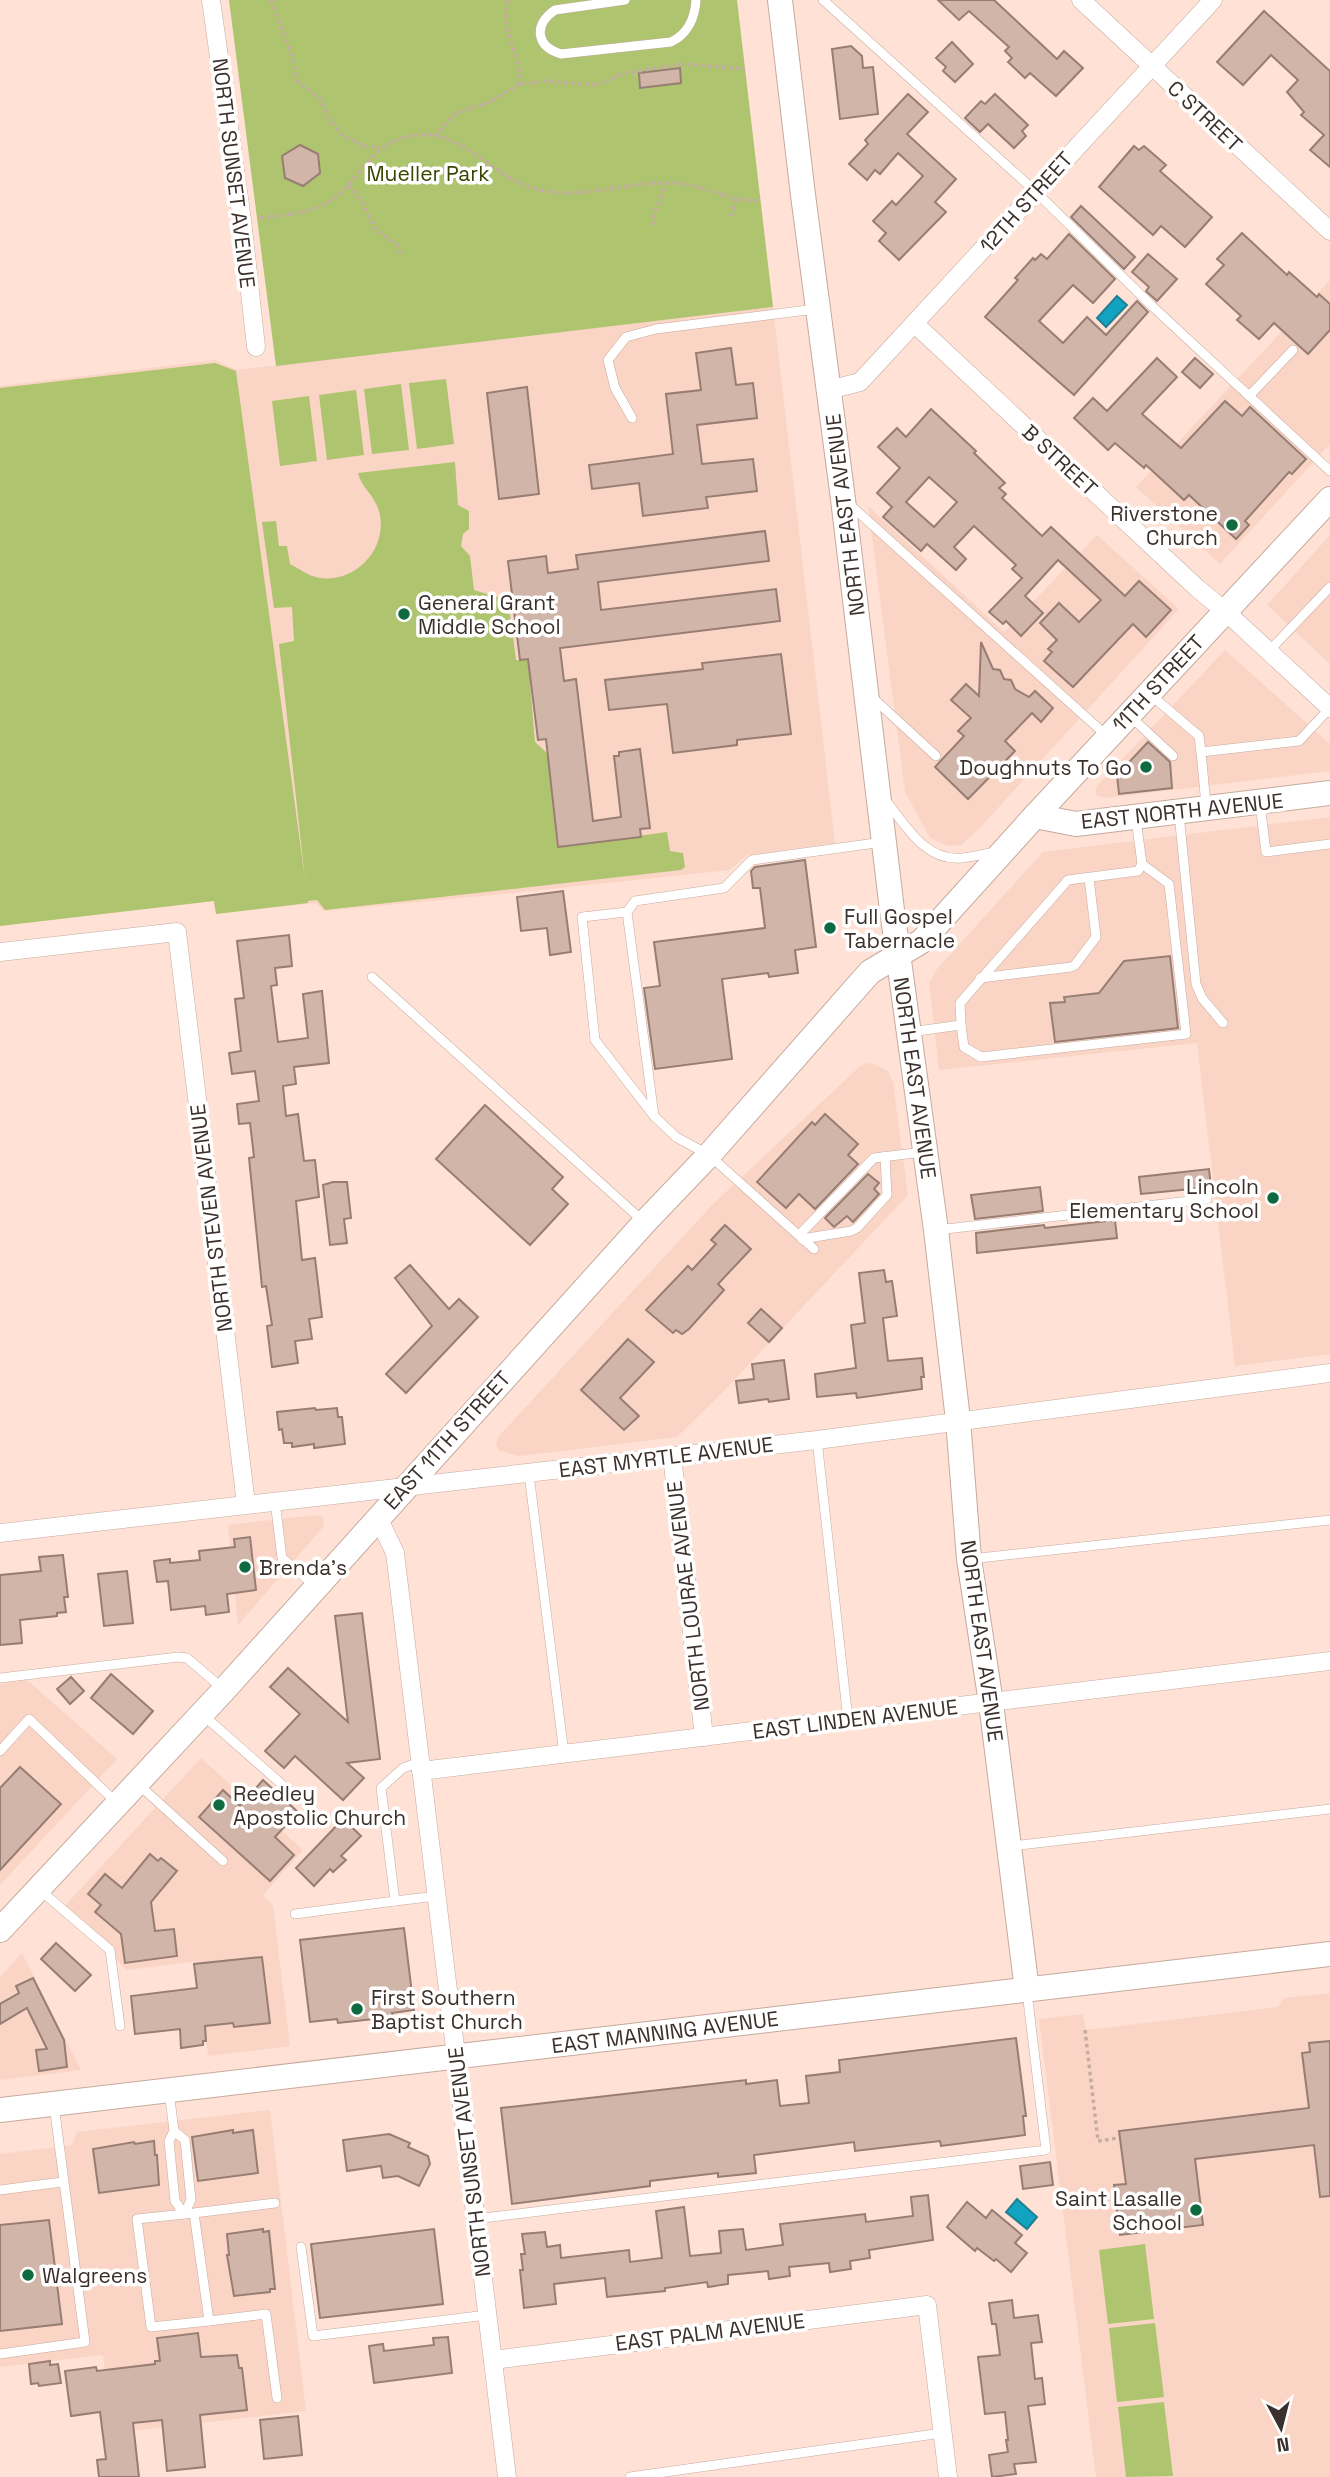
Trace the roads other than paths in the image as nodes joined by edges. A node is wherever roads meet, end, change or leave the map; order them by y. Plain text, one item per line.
1 (211, 0) edge
2 (625, 0) edge
3 (696, 0) edge
4 (779, 0) edge
5 (823, 0) edge
6 (1081, 0) edge
7 (1213, 0) edge
8 (1151, 65) junction
9 (1035, 191) junction
10 (1330, 231) edge
11 (818, 309) junction
12 (915, 324) junction
13 (256, 347) dead end
14 (1293, 350) dead end
15 (830, 390) junction
16 (1250, 395) junction
17 (632, 418) dead end
18 (1330, 471) edge
19 (844, 499) junction
20 (1330, 499) edge
21 (1330, 587) edge
22 (1225, 611) junction
23 (1269, 651) junction
24 (866, 692) junction
25 (1149, 693) junction
26 (1330, 708) edge
27 (1129, 715) junction
28 (1108, 737) junction
29 (1201, 752) junction
30 (936, 756) dead end
31 (1173, 756) dead end
32 (878, 790) junction
33 (1330, 793) edge
34 (1260, 803) junction
35 (1207, 809) junction
36 (1179, 813) junction
37 (1035, 816) junction
38 (1136, 818) junction
39 (884, 842) junction
40 (1330, 844) edge
41 (1004, 850) junction
42 (1142, 864) junction
43 (1089, 878) junction
44 (627, 912) junction
45 (0, 952) edge
46 (898, 956) junction
47 (372, 977) dead end
48 (980, 978) junction
49 (1223, 1023) dead end
50 (961, 1025) junction
51 (908, 1032) junction
52 (654, 1116) junction
53 (925, 1152) junction
54 (709, 1155) junction
55 (885, 1156) junction
56 (1207, 1199) dead end
57 (645, 1222) junction
58 (936, 1230) junction
59 (800, 1237) junction
60 (814, 1249) dead end
61 (1330, 1373) edge
62 (958, 1420) junction
63 (817, 1440) junction
64 (671, 1456) junction
65 (529, 1474) junction
66 (406, 1485) junction
67 (275, 1501) junction
68 (246, 1504) junction
69 (379, 1517) junction
70 (1330, 1520) edge
71 (0, 1533) edge
72 (969, 1559) junction
73 (316, 1587) junction
74 (1330, 1661) edge
75 (0, 1678) edge
76 (224, 1689) junction
77 (991, 1703) junction
78 (201, 1714) junction
79 (848, 1720) junction
80 (705, 1737) junction
81 (0, 1751) edge
82 (564, 1754) junction
83 (420, 1767) junction
84 (137, 1783) junction
85 (294, 1795) dead end
86 (119, 1804) junction
87 (1330, 1809) edge
88 (1008, 1847) junction
89 (223, 1861) dead end
90 (38, 1889) junction
91 (437, 1896) junction
92 (395, 1901) junction
93 (295, 1914) dead end
94 (0, 1930) edge
95 (1330, 1954) edge
96 (1027, 1990) junction
97 (120, 2025) dead end
98 (456, 2057) junction
99 (169, 2090) junction
100 (53, 2104) junction
101 (0, 2110) edge
102 (174, 2132) junction
103 (62, 2182) junction
104 (0, 2190) edge
105 (275, 2203) dead end
106 (189, 2214) junction
107 (475, 2219) junction
108 (301, 2247) dead end
109 (487, 2315) junction
110 (209, 2321) junction
111 (0, 2354) edge
112 (493, 2360) junction
113 (277, 2398) dead end
114 (943, 2433) junction
115 (507, 2477) edge
116 (630, 2477) edge
117 (948, 2477) edge

1 - 13 street, NORTH SUNSET AVENUE
2 - 3 lane
4 - 11 main road, NORTH EAST AVENUE
5 - 9 lane
6 - 8 street, C STREET
7 - 8 street, 12TH STREET
8 - 9 street, 12TH STREET
8 - 10 street, C STREET
9 - 12 street, 12TH STREET
9 - 16 lane
11 - 15 main road, NORTH EAST AVENUE
11 - 17 lane
12 - 15 street, 12TH STREET
12 - 22 street, B STREET
14 - 16 lane
15 - 19 main road, NORTH EAST AVENUE
16 - 18 lane
19 - 24 main road, NORTH EAST AVENUE
19 - 28 lane
20 - 22 main road, 11TH STREET
21 - 23 lane
22 - 23 street, B STREET
22 - 25 main road, 11TH STREET
23 - 26 street, B STREET
24 - 30 lane
24 - 32 main road, NORTH EAST AVENUE
25 - 27 main road, 11TH STREET
25 - 29 lane
26 - 29 lane
27 - 28 main road, 11TH STREET
27 - 31 lane
28 - 37 main road, 11TH STREET
29 - 35 lane
32 - 39 main road, NORTH EAST AVENUE
32 - 41 lane
33 - 34 main road, EAST NORTH AVENUE
34 - 35 main road, EAST NORTH AVENUE
34 - 40 lane
35 - 36 main road, EAST NORTH AVENUE
36 - 38 main road, EAST NORTH AVENUE
36 - 49 lane
37 - 38 main road, EAST NORTH AVENUE
37 - 41 main road, 11TH STREET
38 - 42 lane
39 - 44 lane
39 - 46 main road, NORTH EAST AVENUE
41 - 46 main road, 11TH STREET
42 - 43 lane
42 - 50 lane
43 - 48 lane
43 - 48 lane
44 - 52 lane
44 - 52 lane
45 - 68 street, NORTH STEVEN AVENUE
46 - 51 main road, NORTH EAST AVENUE
46 - 54 main road, EAST 11TH STREET
47 - 57 lane
48 - 50 lane
50 - 51 lane
51 - 53 main road, NORTH EAST AVENUE
52 - 54 lane
53 - 55 lane
53 - 58 main road, NORTH EAST AVENUE
54 - 57 main road, EAST 11TH STREET
54 - 59 lane
55 - 59 lane
55 - 59 lane
56 - 58 lane
57 - 66 main road, EAST 11TH STREET
58 - 62 main road, NORTH EAST AVENUE
59 - 60 lane
61 - 62 street, EAST MYRTLE AVENUE
62 - 63 street, EAST MYRTLE AVENUE
62 - 72 main road, NORTH EAST AVENUE
63 - 64 street, EAST MYRTLE AVENUE
63 - 79 lane
64 - 65 street, EAST MYRTLE AVENUE
64 - 80 street, NORTH LOURAE AVENUE
65 - 66 street, EAST MYRTLE AVENUE
65 - 82 lane
66 - 67 street, EAST MYRTLE AVENUE
66 - 69 main road, EAST 11TH STREET
67 - 68 street, EAST MYRTLE AVENUE
67 - 73 lane
68 - 71 street, EAST MYRTLE AVENUE
69 - 73 main road, EAST 11TH STREET
69 - 83 street, NORTH SUNSET AVENUE
70 - 72 lane
72 - 77 main road, NORTH EAST AVENUE
73 - 76 main road, EAST 11TH STREET
74 - 77 street, EAST LINDEN AVENUE
75 - 76 lane
76 - 78 main road, EAST 11TH STREET
77 - 79 street, EAST LINDEN AVENUE
77 - 88 main road, NORTH EAST AVENUE
78 - 84 main road, EAST 11TH STREET
78 - 85 lane
79 - 80 street, EAST LINDEN AVENUE
80 - 82 street, EAST LINDEN AVENUE
81 - 86 lane
82 - 83 street, EAST LINDEN AVENUE
83 - 91 street, NORTH SUNSET AVENUE
83 - 92 lane
84 - 86 main road, EAST 11TH STREET
84 - 89 lane
86 - 90 main road, EAST 11TH STREET
87 - 88 lane
88 - 96 main road, NORTH EAST AVENUE
90 - 94 main road, EAST 11TH STREET
90 - 97 lane
91 - 92 lane
91 - 98 street, NORTH SUNSET AVENUE
92 - 93 lane
95 - 96 main road, EAST MANNING AVENUE
96 - 98 main road, EAST MANNING AVENUE
96 - 107 lane
98 - 99 main road, EAST MANNING AVENUE
98 - 107 street, NORTH SUNSET AVENUE
99 - 100 main road, EAST MANNING AVENUE
99 - 102 lane
100 - 101 main road, EAST MANNING AVENUE
100 - 103 lane
102 - 106 lane
102 - 106 lane
103 - 104 lane
103 - 111 lane
105 - 106 lane
106 - 110 lane
106 - 110 lane
107 - 109 street, NORTH SUNSET AVENUE
108 - 109 lane
109 - 112 street, NORTH SUNSET AVENUE
110 - 113 lane
112 - 114 street, EAST PALM AVENUE
112 - 115 street, NORTH SUNSET AVENUE
114 - 116 lane
114 - 117 street

